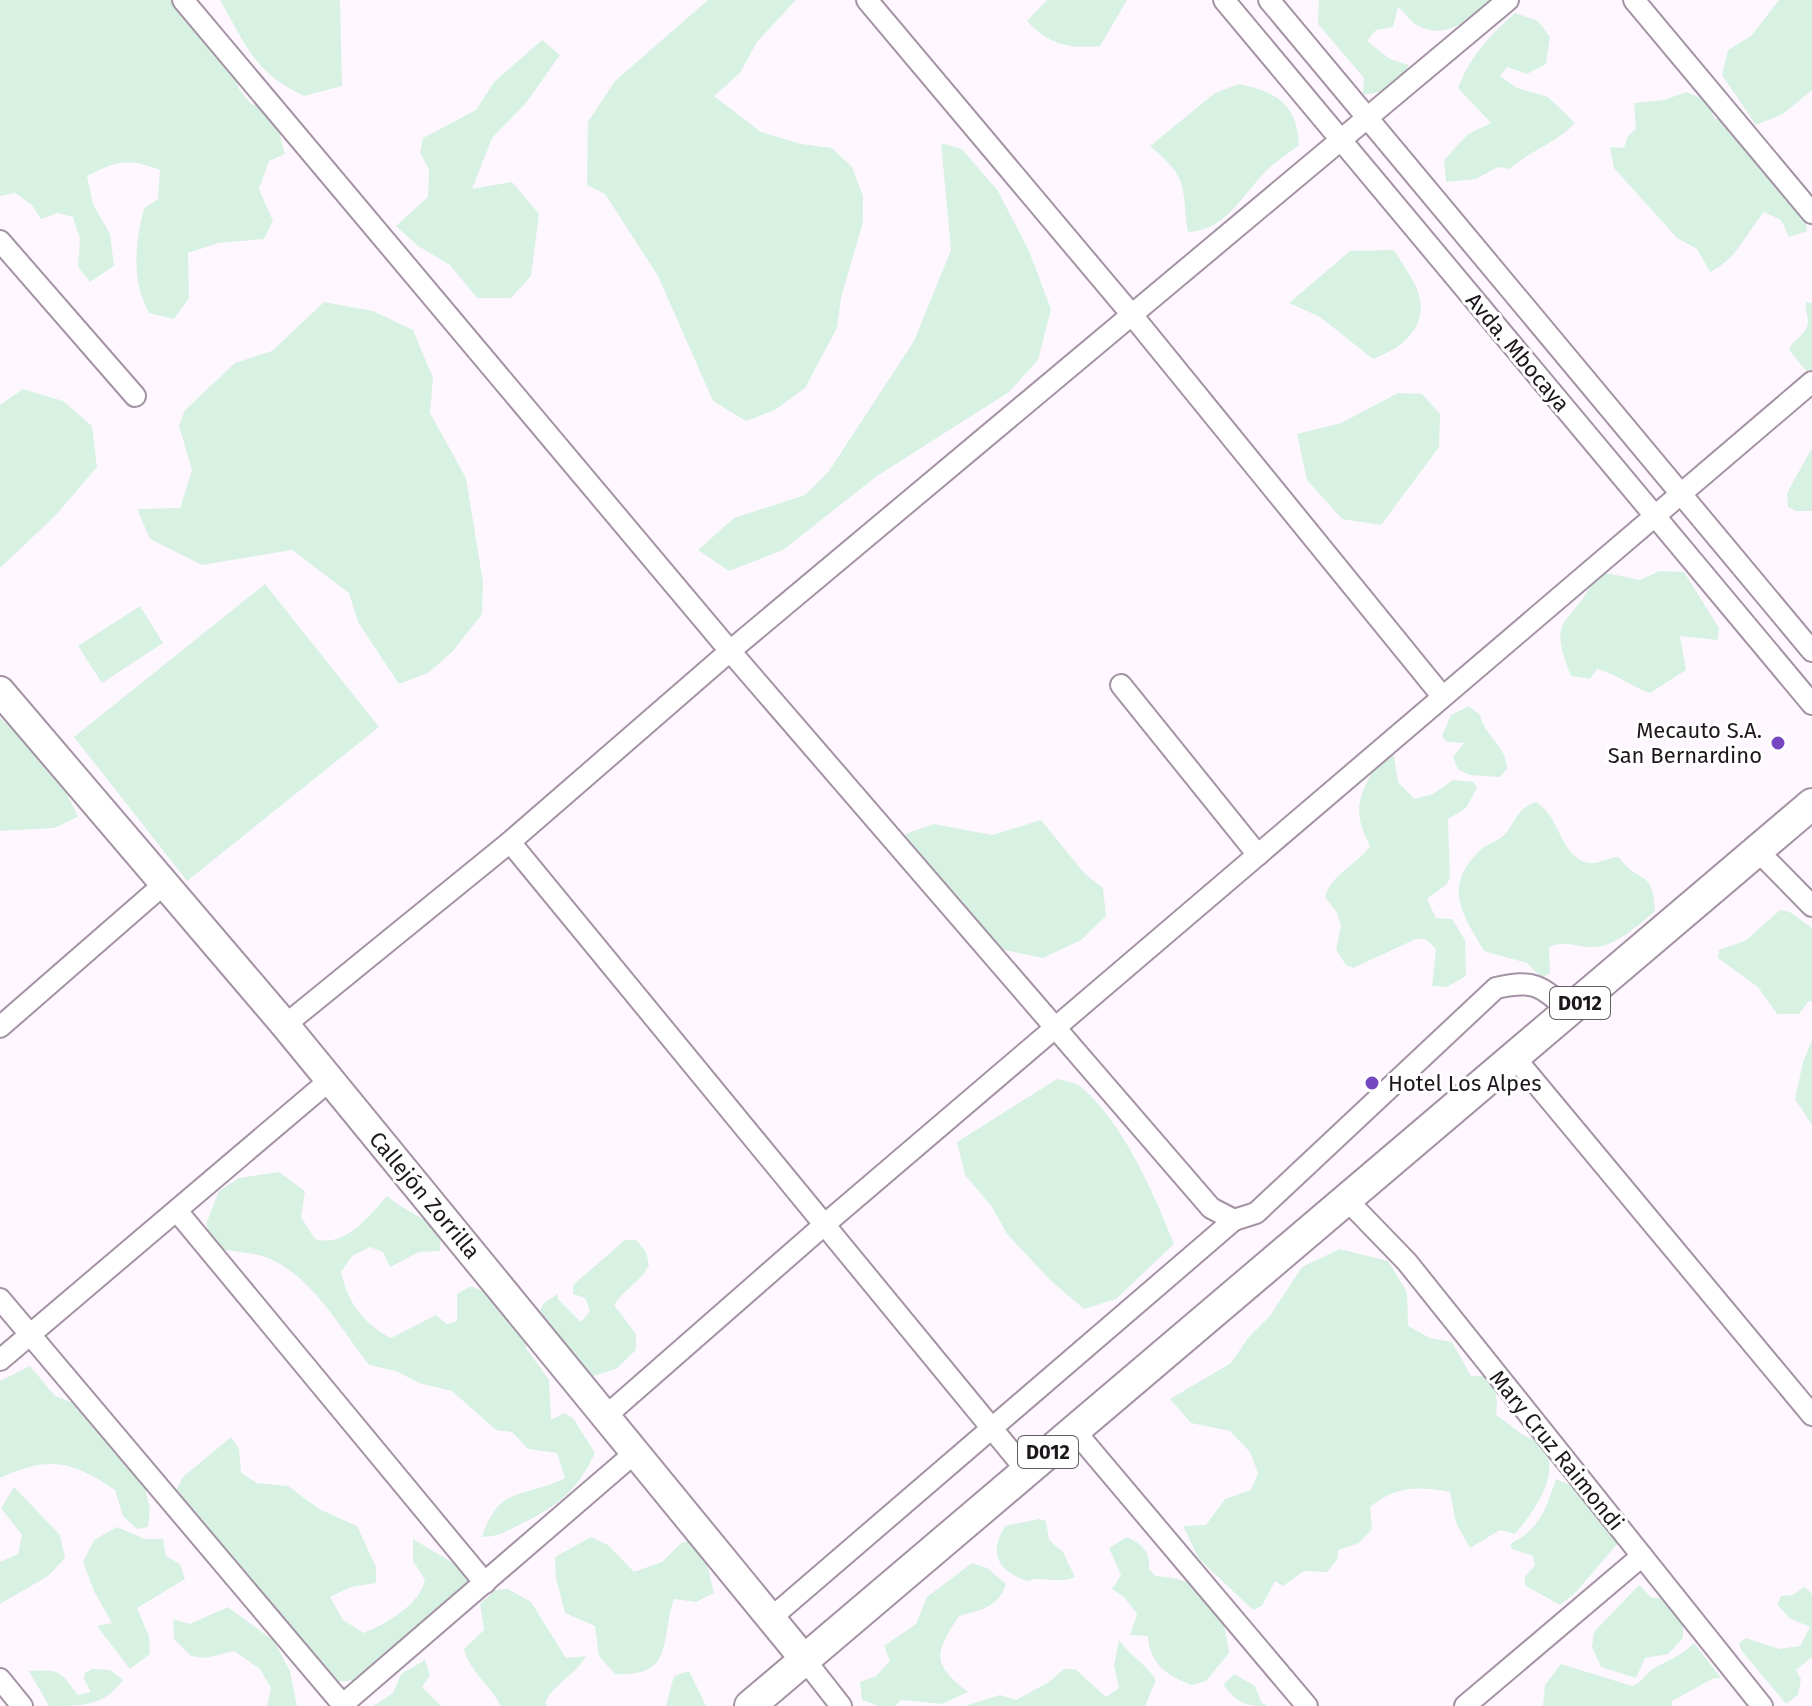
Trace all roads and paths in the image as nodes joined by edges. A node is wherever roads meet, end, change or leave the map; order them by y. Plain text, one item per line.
1 (183, 0) edge
2 (867, 0) edge
3 (1224, 0) edge
4 (1269, 0) edge
5 (1508, 0) edge
6 (1634, 0) edge
7 (1369, 118) junction
8 (1342, 140) junction
9 (1812, 213) edge
10 (0, 241) edge
11 (1132, 315) junction
12 (1812, 382) edge
13 (135, 396) dead end
14 (1680, 494) junction
15 (1654, 516) junction
16 (730, 651) junction
17 (1812, 651) edge
18 (1121, 685) dead end
19 (0, 691) edge
20 (1442, 696) junction
21 (1812, 704) edge
22 (1812, 804) edge
23 (510, 842) junction
24 (1757, 850) junction
25 (1258, 855) junction
26 (163, 885) junction
27 (1812, 906) edge
28 (1569, 1011) junction
29 (285, 1025) junction
30 (0, 1027) edge
31 (1058, 1029) junction
32 (1515, 1058) junction
33 (330, 1080) junction
34 (1346, 1199) junction
35 (177, 1211) junction
36 (1234, 1220) junction
37 (824, 1225) junction
38 (0, 1299) edge
39 (30, 1335) junction
40 (0, 1360) edge
41 (607, 1415) junction
42 (1812, 1415) edge
43 (1074, 1430) junction
44 (990, 1431) junction
45 (637, 1451) junction
46 (1026, 1470) junction
47 (1642, 1556) junction
48 (485, 1583) junction
49 (771, 1618) junction
50 (805, 1660) junction
51 (0, 1679) edge
52 (342, 1705) edge
53 (22, 1706) edge
54 (750, 1706) edge
55 (841, 1706) edge
56 (1307, 1706) edge
57 (1465, 1706) edge
58 (1762, 1706) edge

1 - 16 street
2 - 11 street
3 - 8 street, Avda. Mbocaya
4 - 7 street
5 - 7 street
6 - 9 street
7 - 8 street
7 - 14 street
8 - 11 street
8 - 15 street, Avda. Mbocaya
10 - 13 street
11 - 16 street
11 - 20 street
12 - 14 street
14 - 15 street
14 - 17 street
15 - 20 street
15 - 21 street, Avda. Mbocaya
16 - 23 street
16 - 31 street
18 - 25 street
19 - 26 street, Callejón Zorrilla
20 - 25 street
22 - 24 main road, D012
23 - 29 street
23 - 37 street
24 - 27 street
24 - 28 main road, D012
25 - 31 street
26 - 29 street, Callejón Zorrilla
26 - 30 street
28 - 32 main road, D012
28 - 36 street
29 - 33 street, Callejón Zorrilla
31 - 36 street
31 - 37 street
32 - 34 main road, D012
32 - 42 street
33 - 35 street
33 - 41 street, Callejón Zorrilla
34 - 43 main road, D012
34 - 47 street, Mary Cruz Raimondi
35 - 39 street
35 - 48 street
36 - 44 street
37 - 41 street
37 - 44 street
38 - 39 street
39 - 40 street
39 - 52 street
41 - 45 street, Callejón Zorrilla
43 - 46 main road, D012
43 - 56 street
44 - 46 street
44 - 49 street
45 - 48 street
45 - 49 street, Callejón Zorrilla
46 - 50 main road, D012
47 - 57 street
47 - 58 street, Mary Cruz Raimondi
48 - 52 street
49 - 50 street, Callejón Zorrilla
50 - 54 main road, D012
50 - 55 street, Callejón Zorrilla
51 - 53 street

